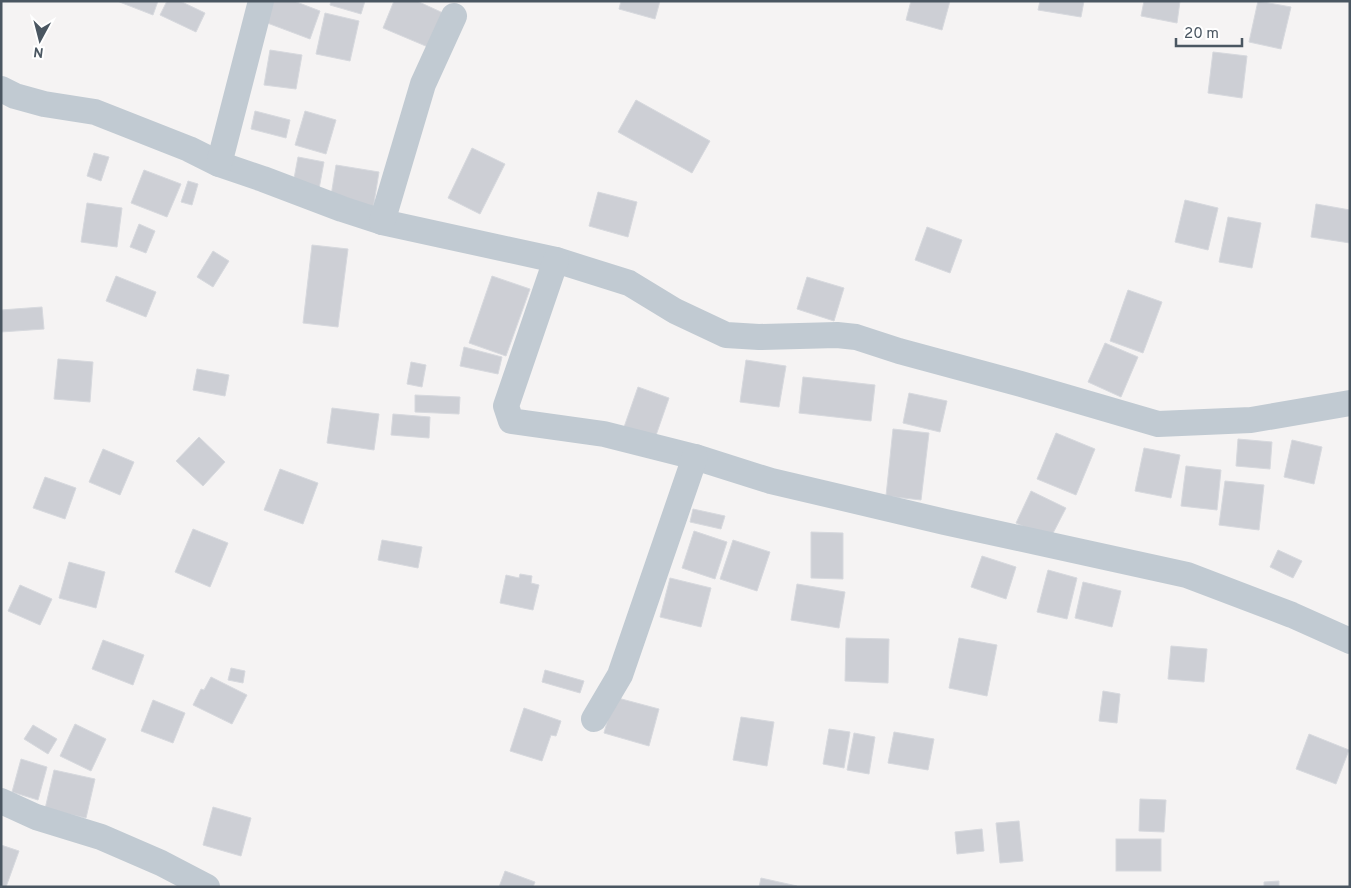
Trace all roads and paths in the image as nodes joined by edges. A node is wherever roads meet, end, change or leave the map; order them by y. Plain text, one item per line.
1 (261, 1) edge
2 (454, 16) dead end
3 (1, 89) edge
4 (219, 164) junction
5 (382, 222) junction
6 (556, 260) junction
7 (1350, 403) edge
8 (695, 458) junction
9 (1350, 641) edge
10 (594, 719) dead end
11 (1, 802) edge
12 (206, 887) edge

1 - 4 street
2 - 5 street
3 - 4 street
4 - 5 street
5 - 6 street
6 - 7 street
6 - 8 street
8 - 9 street
8 - 10 street
11 - 12 street

